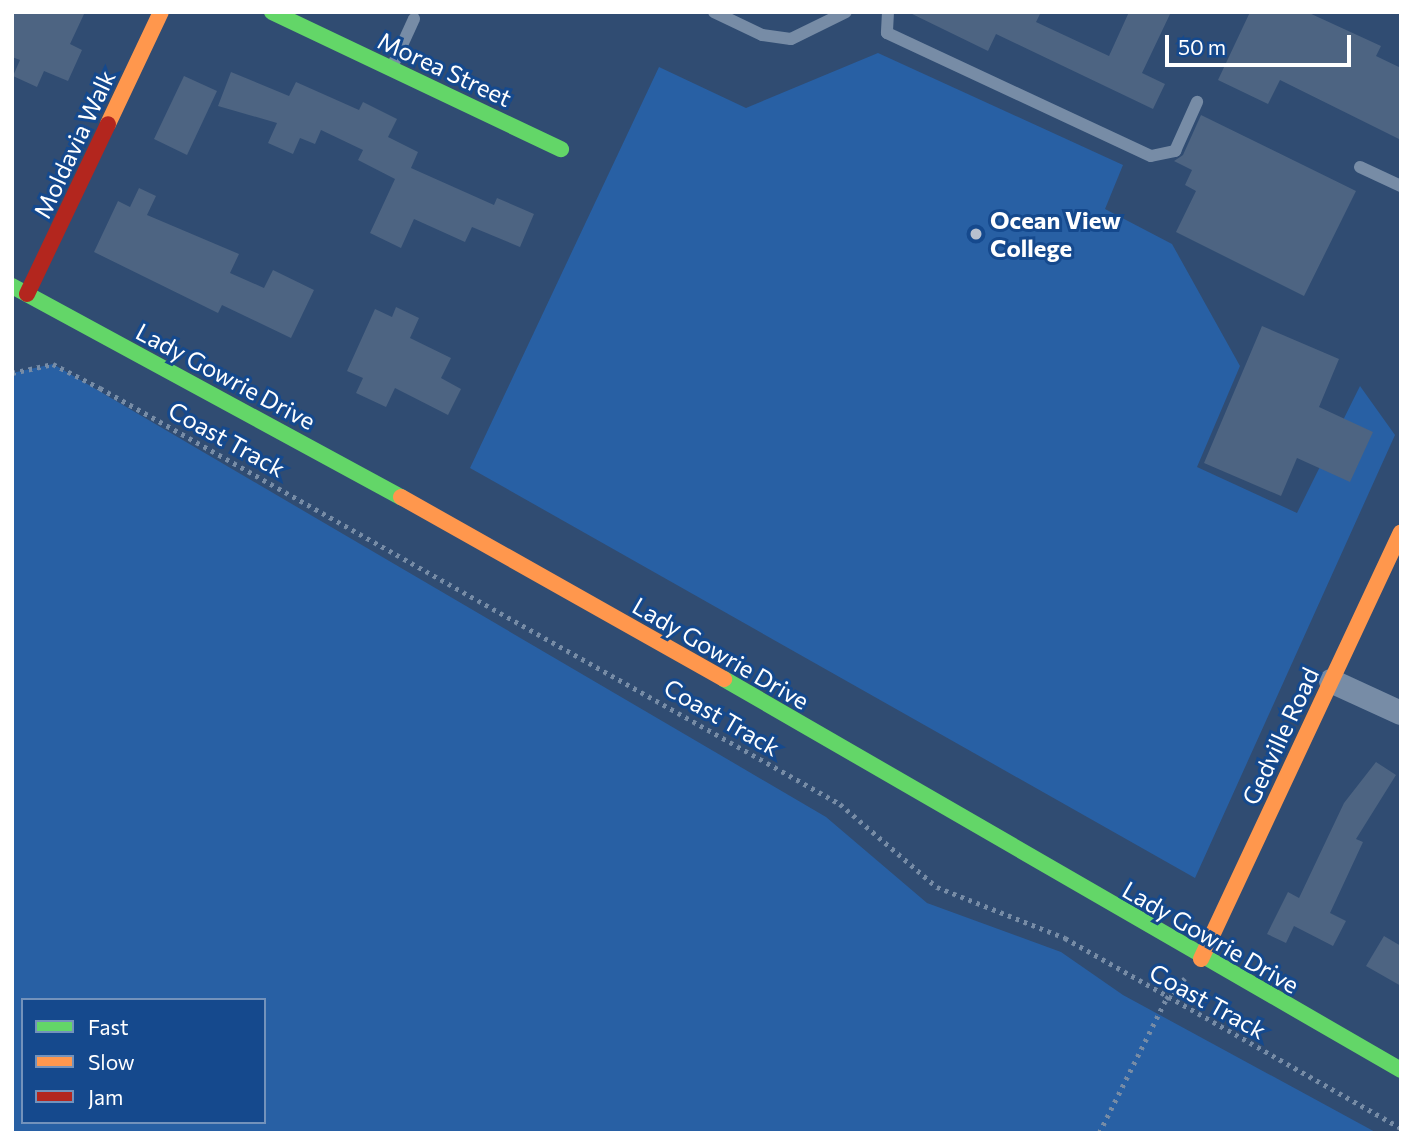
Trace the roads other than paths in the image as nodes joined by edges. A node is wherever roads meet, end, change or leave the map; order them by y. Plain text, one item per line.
1 (161, 12) edge
2 (272, 12) edge
3 (714, 12) edge
4 (846, 12) edge
5 (888, 12) edge
6 (414, 19) dead end
7 (391, 69) junction
8 (1198, 103) dead end
9 (561, 149) dead end
10 (1360, 167) dead end
11 (1401, 186) edge
12 (12, 286) edge
13 (27, 294) junction
14 (1401, 533) edge
15 (1331, 681) junction
16 (1401, 713) edge
17 (1201, 959) junction
18 (1401, 1070) edge

1 - 13 main road, Moldavia Walk
2 - 7 main road, Morea Street
3 - 4 lane
5 - 8 lane
6 - 7 lane
7 - 9 main road, Morea Street
10 - 11 lane
12 - 13 main road, Lady Gowrie Drive
13 - 17 main road, Lady Gowrie Drive
14 - 15 main road, Gedville Road
15 - 16 street
15 - 17 main road, Gedville Road
17 - 18 main road, Lady Gowrie Drive

